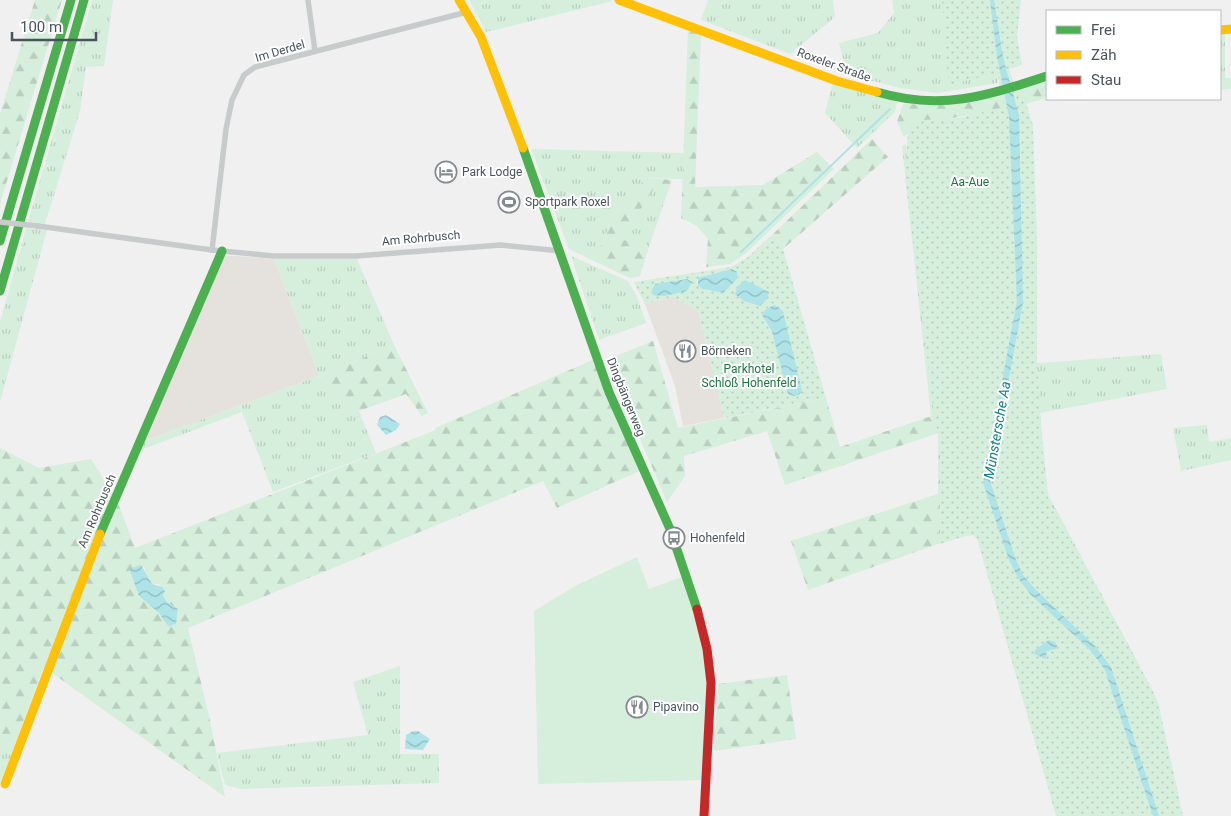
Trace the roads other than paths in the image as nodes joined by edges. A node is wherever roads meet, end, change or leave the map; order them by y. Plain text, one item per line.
1 (71, 0) edge
2 (84, 0) edge
3 (308, 0) edge
4 (459, 0) edge
5 (618, 0) edge
6 (467, 12) junction
7 (315, 51) junction
8 (1046, 76) edge
9 (18, 177) junction
10 (0, 217) edge
11 (0, 222) edge
12 (0, 241) edge
13 (212, 250) junction
14 (222, 251) junction
15 (562, 251) junction
16 (0, 291) edge
17 (5, 784) dead end
18 (704, 816) edge

1 - 9 main road
2 - 16 main road
3 - 7 street
4 - 6 main road, Dingbängerweg
5 - 8 main road, Roxeler Straße
6 - 7 street, Im Derdel
6 - 15 main road, Dingbängerweg
7 - 13 street, Im Derdel
9 - 10 main road
9 - 12 main road
11 - 13 street, Am Rohrbusch, bridge
13 - 14 street, Am Rohrbusch
14 - 15 street, Am Rohrbusch
14 - 17 main road, Am Rohrbusch
15 - 18 main road, Dingbängerweg

